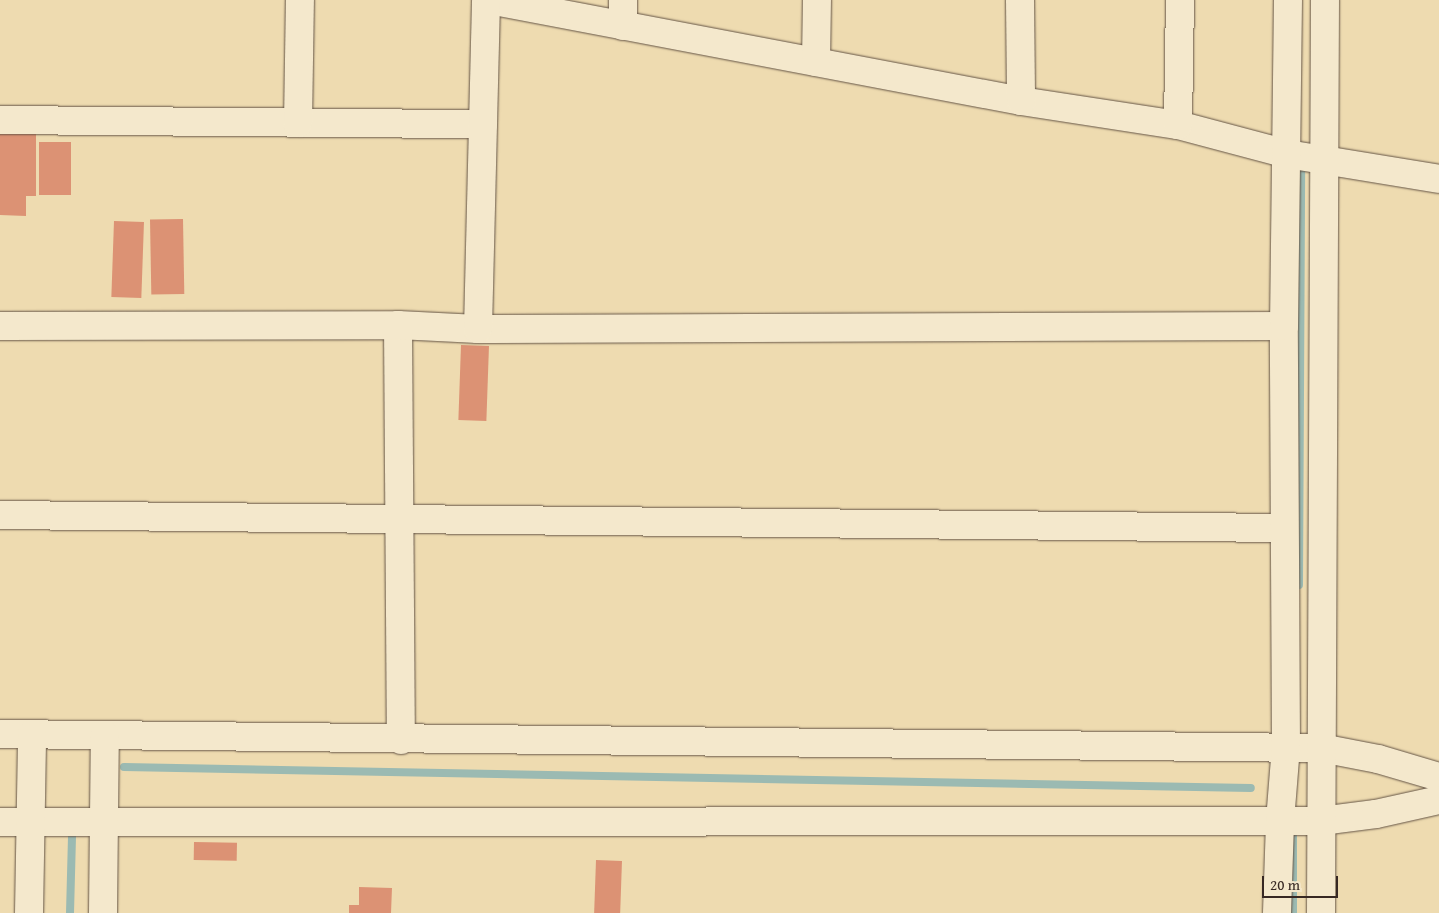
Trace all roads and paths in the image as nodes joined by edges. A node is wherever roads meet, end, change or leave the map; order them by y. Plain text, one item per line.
1 (300, 0) edge
2 (487, 0) edge
3 (817, 0) edge
4 (1020, 0) edge
5 (1180, 0) edge
6 (1288, 0) edge
7 (1325, 0) edge
8 (623, 13) edge
9 (816, 62) junction
10 (1021, 101) junction
11 (0, 120) edge
12 (298, 123) junction
13 (483, 124) junction
14 (1178, 125) junction
15 (1287, 154) junction
16 (1322, 160) junction
17 (1439, 179) edge
18 (398, 325) junction
19 (0, 326) edge
20 (1284, 326) junction
21 (478, 329) junction
22 (0, 515) edge
23 (400, 520) junction
24 (1284, 528) junction
25 (0, 734) edge
26 (32, 734) junction
27 (105, 735) junction
28 (401, 740) junction
29 (1286, 747) junction
30 (1322, 748) junction
31 (1439, 777) edge
32 (1439, 800) edge
33 (104, 821) junction
34 (1280, 821) junction
35 (1322, 821) junction
36 (0, 822) edge
37 (32, 822) junction
38 (29, 913) edge
39 (103, 913) edge
40 (1278, 913) edge
41 (1321, 913) edge

1 - 12 street
2 - 8 street
2 - 13 street
3 - 9 street
4 - 10 street
5 - 14 street
6 - 15 street
7 - 16 street
8 - 9 street
9 - 10 street
10 - 14 street
11 - 12 street
12 - 13 street
13 - 21 street
14 - 15 street
15 - 16 street
15 - 20 street
16 - 17 street
16 - 30 street
18 - 19 street
18 - 21 street
18 - 23 street
20 - 21 street
20 - 24 street
22 - 23 street
23 - 24 street
23 - 28 street
24 - 29 street
25 - 26 street
26 - 27 street
26 - 37 street
27 - 28 street
27 - 33 street
28 - 29 street
29 - 30 street
29 - 34 street
30 - 31 street
30 - 35 street
32 - 35 street
33 - 34 street
33 - 37 street
33 - 39 street
34 - 35 street
34 - 40 street
35 - 41 street
36 - 37 street
37 - 38 street

